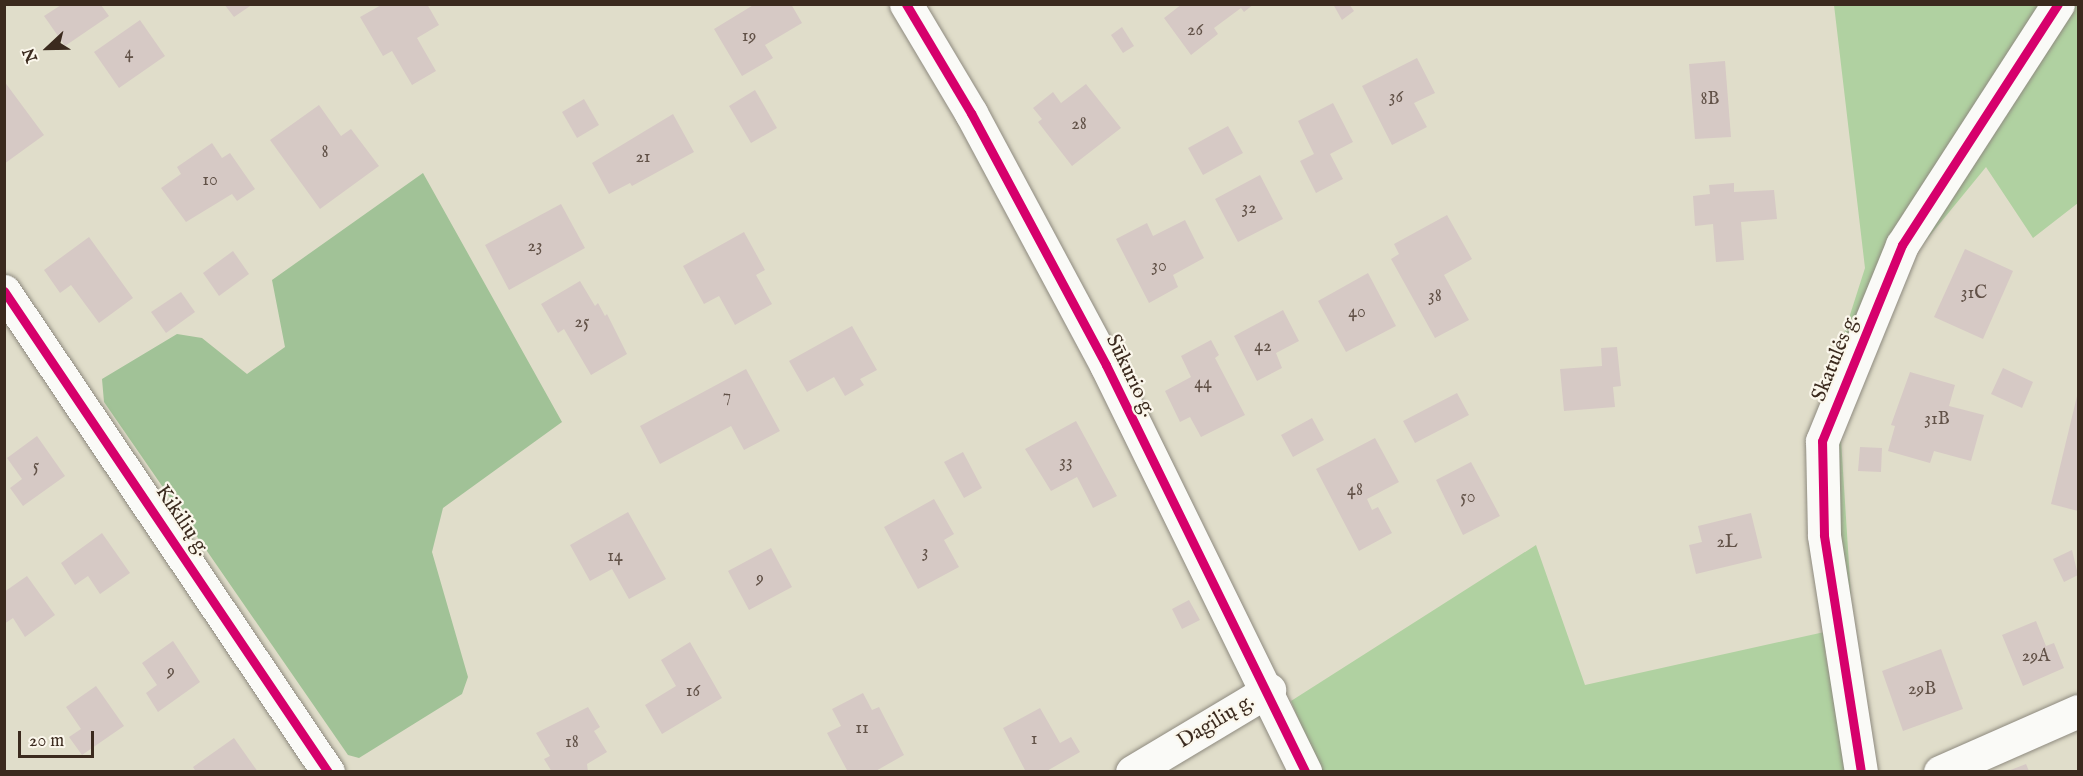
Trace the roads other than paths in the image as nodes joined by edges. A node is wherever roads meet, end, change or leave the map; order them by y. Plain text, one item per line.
1 (906, 4) edge
2 (2058, 4) edge
3 (4, 291) edge
4 (1269, 690) junction
5 (2079, 711) edge
6 (328, 771) edge
7 (1132, 771) edge
8 (1305, 771) edge
9 (1861, 771) edge
10 (1941, 771) edge

1 - 4 street, Sūkurio g.
2 - 9 street, Skatulės g.
3 - 6 street, Kikilių g.
4 - 7 street, Dagilių g.
4 - 8 street, Sūkurio g.
5 - 10 street

